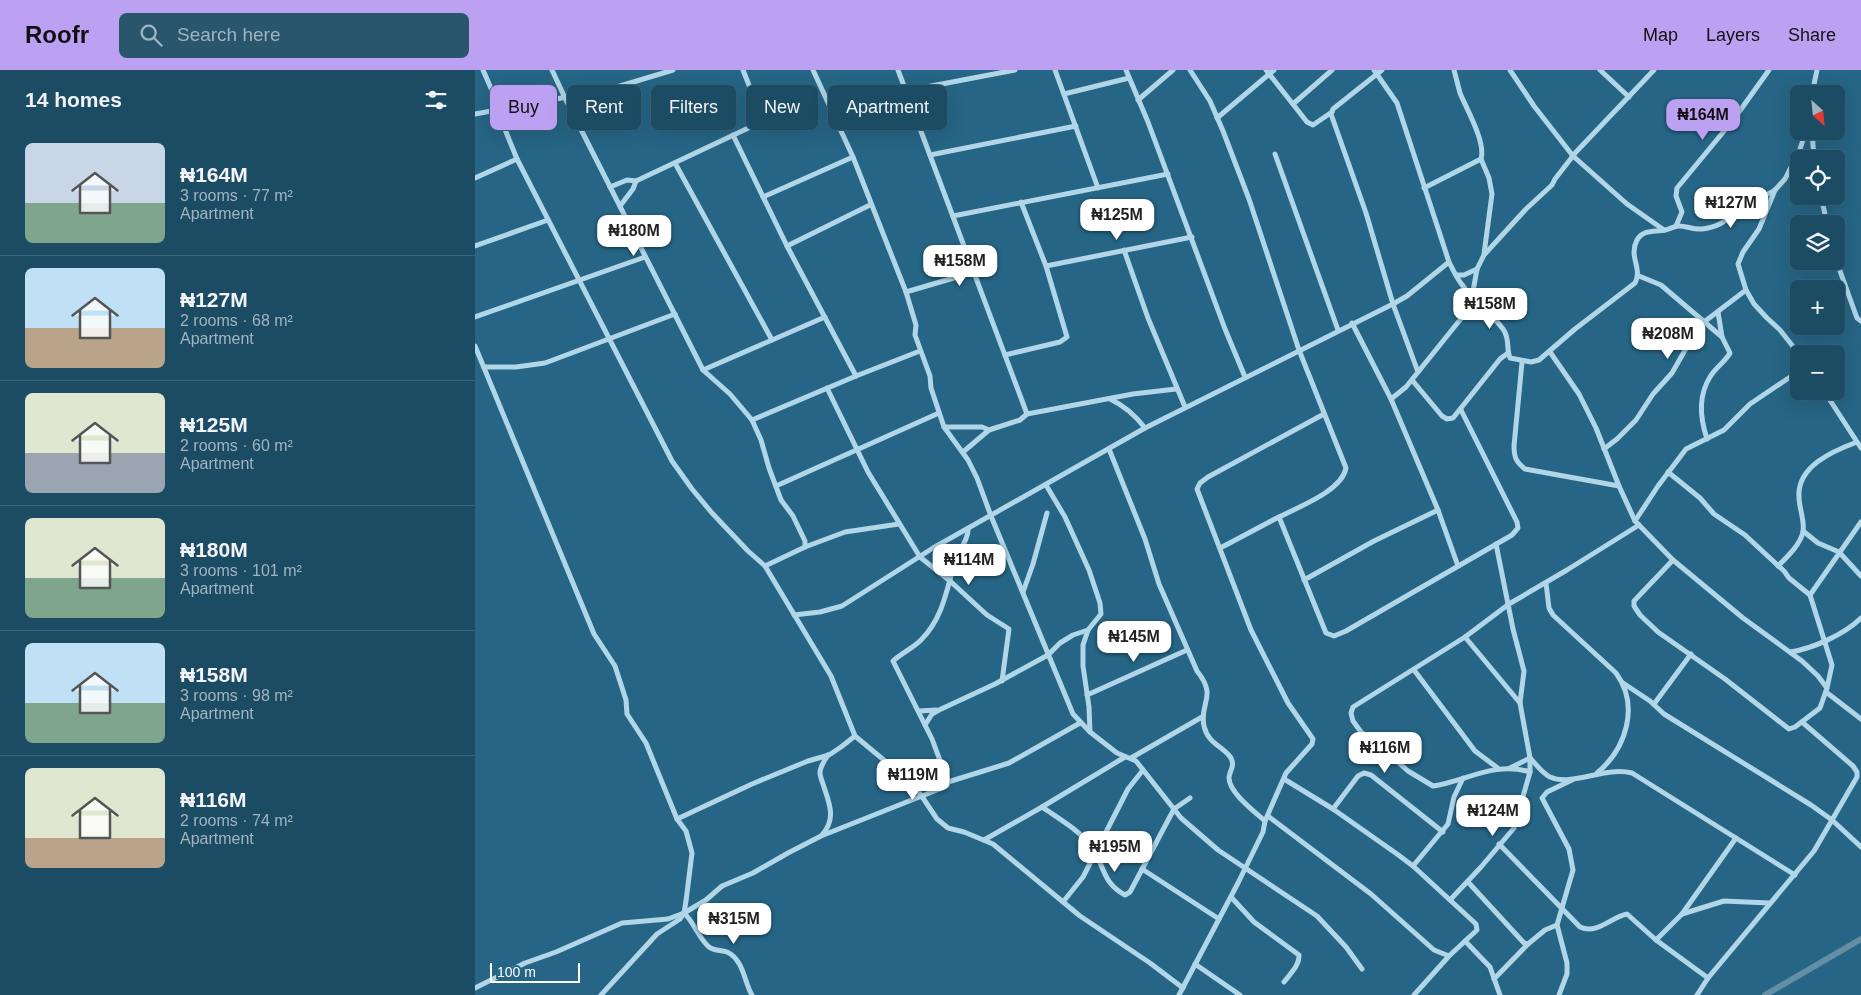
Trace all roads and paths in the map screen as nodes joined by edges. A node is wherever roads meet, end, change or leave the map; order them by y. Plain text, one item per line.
1 (483, 70) edge
2 (552, 70) edge
3 (673, 70) edge
4 (743, 70) edge
5 (813, 70) edge
6 (898, 70) edge
7 (1015, 70) edge
8 (1055, 70) edge
9 (1126, 70) edge
10 (1173, 70) edge
11 (1190, 70) edge
12 (1332, 70) edge
13 (1383, 70) edge
14 (1454, 70) edge
15 (1510, 70) edge
16 (1600, 70) edge
17 (1654, 70) edge
18 (1769, 70) edge
19 (1817, 70) edge
20 (1270, 71) edge
21 (1375, 72) edge
22 (1129, 78) junction
23 (903, 85) edge
24 (936, 85) edge
25 (1814, 85) edge
26 (490, 86) edge
27 (1065, 94) junction
28 (1629, 97) junction
29 (565, 98) junction
30 (557, 99) edge
31 (1138, 100) junction
32 (1293, 104) junction
33 (490, 111) edge
34 (1331, 112) junction
35 (475, 114) edge
36 (1217, 118) junction
37 (1076, 126) junction
38 (505, 130) edge
39 (920, 130) edge
40 (733, 135) junction
41 (1803, 140) edge
42 (1275, 154) dead end
43 (930, 155) junction
44 (1573, 156) junction
45 (853, 157) junction
46 (517, 159) junction
47 (1481, 159) junction
48 (675, 163) junction
49 (1168, 174) junction
50 (475, 178) edge
51 (636, 181) junction
52 (610, 187) junction
53 (1098, 188) junction
54 (1425, 188) junction
55 (1775, 190) junction
56 (763, 197) junction
57 (1021, 202) junction
58 (870, 205) junction
59 (620, 206) junction
60 (953, 216) junction
61 (547, 220) junction
62 (1676, 226) junction
63 (1664, 230) junction
64 (1192, 237) junction
65 (475, 246) edge
66 (787, 246) junction
67 (1124, 250) junction
68 (1484, 254) junction
69 (645, 257) junction
70 (1449, 262) junction
71 (1045, 266) junction
72 (1477, 270) junction
73 (1840, 270) edge
74 (974, 272) junction
75 (1456, 275) junction
76 (1639, 276) junction
77 (578, 280) junction
78 (1746, 290) junction
79 (906, 292) junction
80 (1474, 298) junction
81 (1393, 304) junction
82 (1718, 312) junction
83 (675, 314) junction
84 (475, 317) edge
85 (825, 317) junction
86 (1861, 320) edge
87 (1705, 322) junction
88 (1352, 323) junction
89 (1338, 330) junction
90 (1722, 337) junction
91 (608, 340) junction
92 (772, 340) junction
93 (1792, 345) edge
94 (475, 346) edge
95 (1299, 350) junction
96 (920, 352) junction
97 (1550, 352) junction
98 (1005, 355) junction
99 (1509, 355) junction
100 (1522, 362) junction
101 (484, 367) junction
102 (703, 370) junction
103 (1418, 372) junction
104 (857, 376) junction
105 (1245, 377) junction
106 (1790, 377) edge
107 (1412, 380) junction
108 (827, 388) junction
109 (1177, 388) junction
110 (1109, 399) junction
111 (1391, 399) junction
112 (1830, 400) edge
113 (1185, 408) junction
114 (1461, 410) junction
115 (939, 412) junction
116 (1027, 414) junction
117 (1324, 414) junction
118 (752, 420) junction
119 (944, 427) junction
120 (1145, 428) junction
121 (989, 430) junction
122 (1707, 439) junction
123 (1857, 442) junction
124 (1861, 448) edge
125 (1109, 449) junction
126 (1604, 449) junction
127 (857, 450) junction
128 (963, 452) junction
129 (1668, 472) junction
130 (1046, 485) junction
131 (776, 486) junction
132 (1619, 486) junction
133 (1438, 510) junction
134 (1047, 512) dead end
135 (991, 516) junction
136 (1279, 517) junction
137 (1861, 522) edge
138 (1637, 523) junction
139 (899, 524) junction
140 (968, 530) junction
141 (1803, 531) junction
142 (1496, 544) junction
143 (805, 547) junction
144 (1220, 548) junction
145 (1839, 552) junction
146 (920, 557) junction
147 (1673, 560) junction
148 (765, 566) junction
149 (1458, 566) junction
150 (1778, 566) junction
151 (1861, 576) edge
152 (1304, 580) junction
153 (950, 581) junction
154 (1546, 582) junction
155 (1023, 592) junction
156 (1810, 594) junction
157 (1509, 604) junction
158 (794, 615) junction
159 (1861, 618) edge
160 (1087, 630) junction
161 (1465, 637) junction
162 (1824, 641) junction
163 (1187, 650) junction
164 (1790, 652) junction
165 (1691, 654) junction
166 (1048, 655) junction
167 (1414, 670) junction
168 (1002, 681) junction
169 (1623, 683) junction
170 (1827, 690) junction
171 (1087, 695) junction
172 (1520, 702) junction
173 (1655, 704) junction
174 (939, 710) junction
175 (919, 711) junction
176 (1203, 717) junction
177 (1861, 719) edge
178 (1802, 722) junction
179 (1080, 723) junction
180 (925, 725) junction
181 (1090, 732) junction
182 (855, 736) junction
183 (829, 755) junction
184 (1128, 757) junction
185 (1530, 758) junction
186 (1499, 769) junction
187 (1509, 769) junction
188 (1143, 770) junction
189 (1859, 770) edge
190 (1530, 772) junction
191 (1596, 774) junction
192 (1463, 778) junction
193 (1284, 779) junction
194 (1573, 779) junction
195 (948, 782) junction
196 (921, 795) junction
197 (1190, 798) dead end
198 (1042, 807) junction
199 (1333, 808) junction
200 (1175, 809) junction
201 (1267, 818) junction
202 (677, 819) junction
203 (1831, 820) junction
204 (1443, 832) junction
205 (821, 836) junction
206 (1736, 838) junction
207 (984, 840) junction
208 (1499, 844) junction
209 (1861, 847) edge
210 (1095, 855) junction
211 (1413, 866) junction
212 (1245, 868) junction
213 (1142, 869) junction
214 (1795, 875) junction
215 (1468, 882) junction
216 (1231, 896) junction
217 (1450, 900) junction
218 (1063, 902) junction
219 (1769, 903) junction
220 (1560, 908) junction
221 (684, 913) junction
222 (1682, 914) junction
223 (1219, 919) junction
224 (1557, 925) junction
225 (1656, 940) junction
226 (1465, 941) junction
227 (1528, 944) junction
228 (1449, 956) junction
229 (1195, 964) junction
230 (1362, 969) dead end
231 (1708, 978) junction
232 (1494, 980) junction
233 (1284, 982) dead end
234 (475, 988) edge
235 (1183, 988) junction
236 (601, 995) edge
237 (752, 995) edge
238 (1179, 995) edge
239 (1240, 995) edge
240 (1414, 995) edge
241 (1500, 995) edge
242 (1559, 995) edge
243 (1697, 995) edge

1 - 26 street
2 - 29 street
3 - 29 street
4 - 40 street
5 - 45 street
6 - 23 street
7 - 24 street
8 - 27 street
9 - 22 street
10 - 31 street
11 - 36 street
12 - 32 street
13 - 21 street
14 - 47 street
15 - 44 street
16 - 28 street
17 - 28 street
18 - 62 street
19 - 25 street
20 - 32 street
20 - 36 street
21 - 34 street
21 - 54 street
22 - 27 street
22 - 31 street
27 - 37 street
28 - 44 street
29 - 30 street
29 - 52 street
31 - 49 street
32 - 34 street
33 - 35 street
34 - 81 street
36 - 95 street
37 - 43 street
37 - 53 street
38 - 46 street
39 - 43 street
40 - 48 street
40 - 56 street
41 - 55 street
42 - 89 street
43 - 60 street
44 - 63 street
44 - 68 street
45 - 56 street
45 - 58 street
46 - 50 street
46 - 61 street
47 - 54 street
47 - 68 street
48 - 51 street
48 - 92 street
49 - 53 street
49 - 64 street
51 - 52 street
51 - 59 street
52 - 59 street
53 - 57 street
54 - 70 street
55 - 62 street
55 - 78 street
56 - 66 street
57 - 60 street
57 - 71 street
58 - 66 street
58 - 79 street
59 - 69 street
60 - 74 street
61 - 65 street
61 - 77 street
62 - 63 street
63 - 76 street
64 - 67 street
64 - 105 street
66 - 85 street
67 - 71 street
67 - 109 street
68 - 72 street
69 - 77 street
69 - 83 street
70 - 75 street
70 - 81 street
71 - 98 street
72 - 75 street
72 - 80 street
73 - 86 street
74 - 79 street
74 - 98 street
75 - 80 street
76 - 87 street
76 - 97 street
77 - 84 street
77 - 91 street
78 - 82 street
78 - 93 street
79 - 96 street
80 - 99 street
80 - 103 street
81 - 88 street
81 - 103 street
82 - 87 street
82 - 90 street
83 - 91 street
83 - 102 street
85 - 92 street
85 - 104 street
87 - 90 street
87 - 126 street
88 - 89 street
88 - 111 street
89 - 95 street
90 - 122 street
91 - 101 street
91 - 148 street
92 - 102 street
94 - 101 street
95 - 105 street
95 - 117 street
96 - 104 street
96 - 115 street
97 - 100 street
97 - 126 street
98 - 116 street
99 - 100 street
99 - 114 street
100 - 132 street
101 - 202 street
102 - 118 street
103 - 107 street
104 - 108 street
105 - 113 street
106 - 122 street
107 - 111 street
107 - 114 street
108 - 118 street
108 - 127 street
109 - 110 street
109 - 113 street
110 - 116 street
110 - 120 street
111 - 133 street
112 - 123 street
113 - 120 street
114 - 142 street
115 - 119 street
115 - 127 street
116 - 121 street
117 - 136 street
117 - 144 street
118 - 131 street
119 - 121 street
119 - 128 street
120 - 125 street
121 - 128 street
122 - 129 street
123 - 124 street
123 - 141 street
125 - 130 street
125 - 163 street
126 - 132 street
127 - 131 street
127 - 139 street
128 - 135 street
129 - 138 street
129 - 150 street
130 - 135 street
130 - 160 street
131 - 143 street
132 - 138 street
133 - 149 street
133 - 152 street
134 - 155 street
135 - 140 street
135 - 155 street
136 - 144 street
136 - 152 street
137 - 145 street
138 - 147 street
138 - 154 street
139 - 143 street
139 - 146 street
140 - 146 street
140 - 153 street
141 - 145 street
141 - 150 street
142 - 149 street
142 - 157 street
143 - 148 street
144 - 193 street
145 - 151 street
145 - 156 street
146 - 153 street
146 - 158 street
147 - 164 street
147 - 165 street
148 - 158 street
149 - 152 street
150 - 156 street
153 - 168 street
153 - 175 street
154 - 157 street
154 - 169 street
155 - 166 street
156 - 162 street
157 - 161 street
157 - 172 street
158 - 182 street
159 - 162 street
160 - 166 street
160 - 171 street
161 - 167 street
161 - 172 street
162 - 164 street
162 - 170 street
163 - 171 street
163 - 176 street
164 - 170 street
165 - 173 street
165 - 178 street
166 - 168 street
166 - 179 street
167 - 186 street
167 - 192 street
168 - 174 street
169 - 173 street
169 - 191 street
170 - 177 street
170 - 178 street
171 - 181 street
172 - 185 street
173 - 203 street
174 - 175 street
174 - 180 street
175 - 180 street
176 - 184 street
176 - 201 street
178 - 189 street
179 - 181 street
179 - 195 street
180 - 195 street
181 - 184 street
182 - 183 street
182 - 196 street
183 - 202 street
183 - 205 street
184 - 188 street
184 - 198 street
185 - 187 street
185 - 190 street
185 - 194 street
186 - 187 street
186 - 192 street
187 - 190 street
188 - 200 street
188 - 210 street
189 - 203 street
190 - 208 street
191 - 194 street
191 - 206 street
192 - 204 street
193 - 199 street
193 - 201 street
194 - 220 street
195 - 196 street
196 - 205 street
196 - 207 street
197 - 200 street
198 - 207 street
198 - 210 street
199 - 204 street
199 - 211 street
200 - 212 street
200 - 213 street
201 - 212 street
201 - 228 street
202 - 221 street
203 - 209 street
203 - 214 street
204 - 211 street
205 - 221 street
206 - 214 street
206 - 222 street
207 - 218 street
208 - 215 street
208 - 220 street
210 - 213 street
210 - 218 street
211 - 217 street
212 - 216 street
212 - 230 street
213 - 223 street
214 - 219 street
215 - 217 street
215 - 227 street
216 - 223 street
216 - 233 street
217 - 226 street
218 - 235 street
219 - 222 street
219 - 231 street
220 - 224 street
220 - 225 street
221 - 234 street
221 - 236 street
221 - 237 street
222 - 225 street
223 - 229 street
224 - 227 street
224 - 242 street
225 - 231 street
226 - 228 street
226 - 232 street
227 - 232 street
228 - 240 street
229 - 235 street
229 - 239 street
231 - 243 street
232 - 241 street
235 - 238 street

